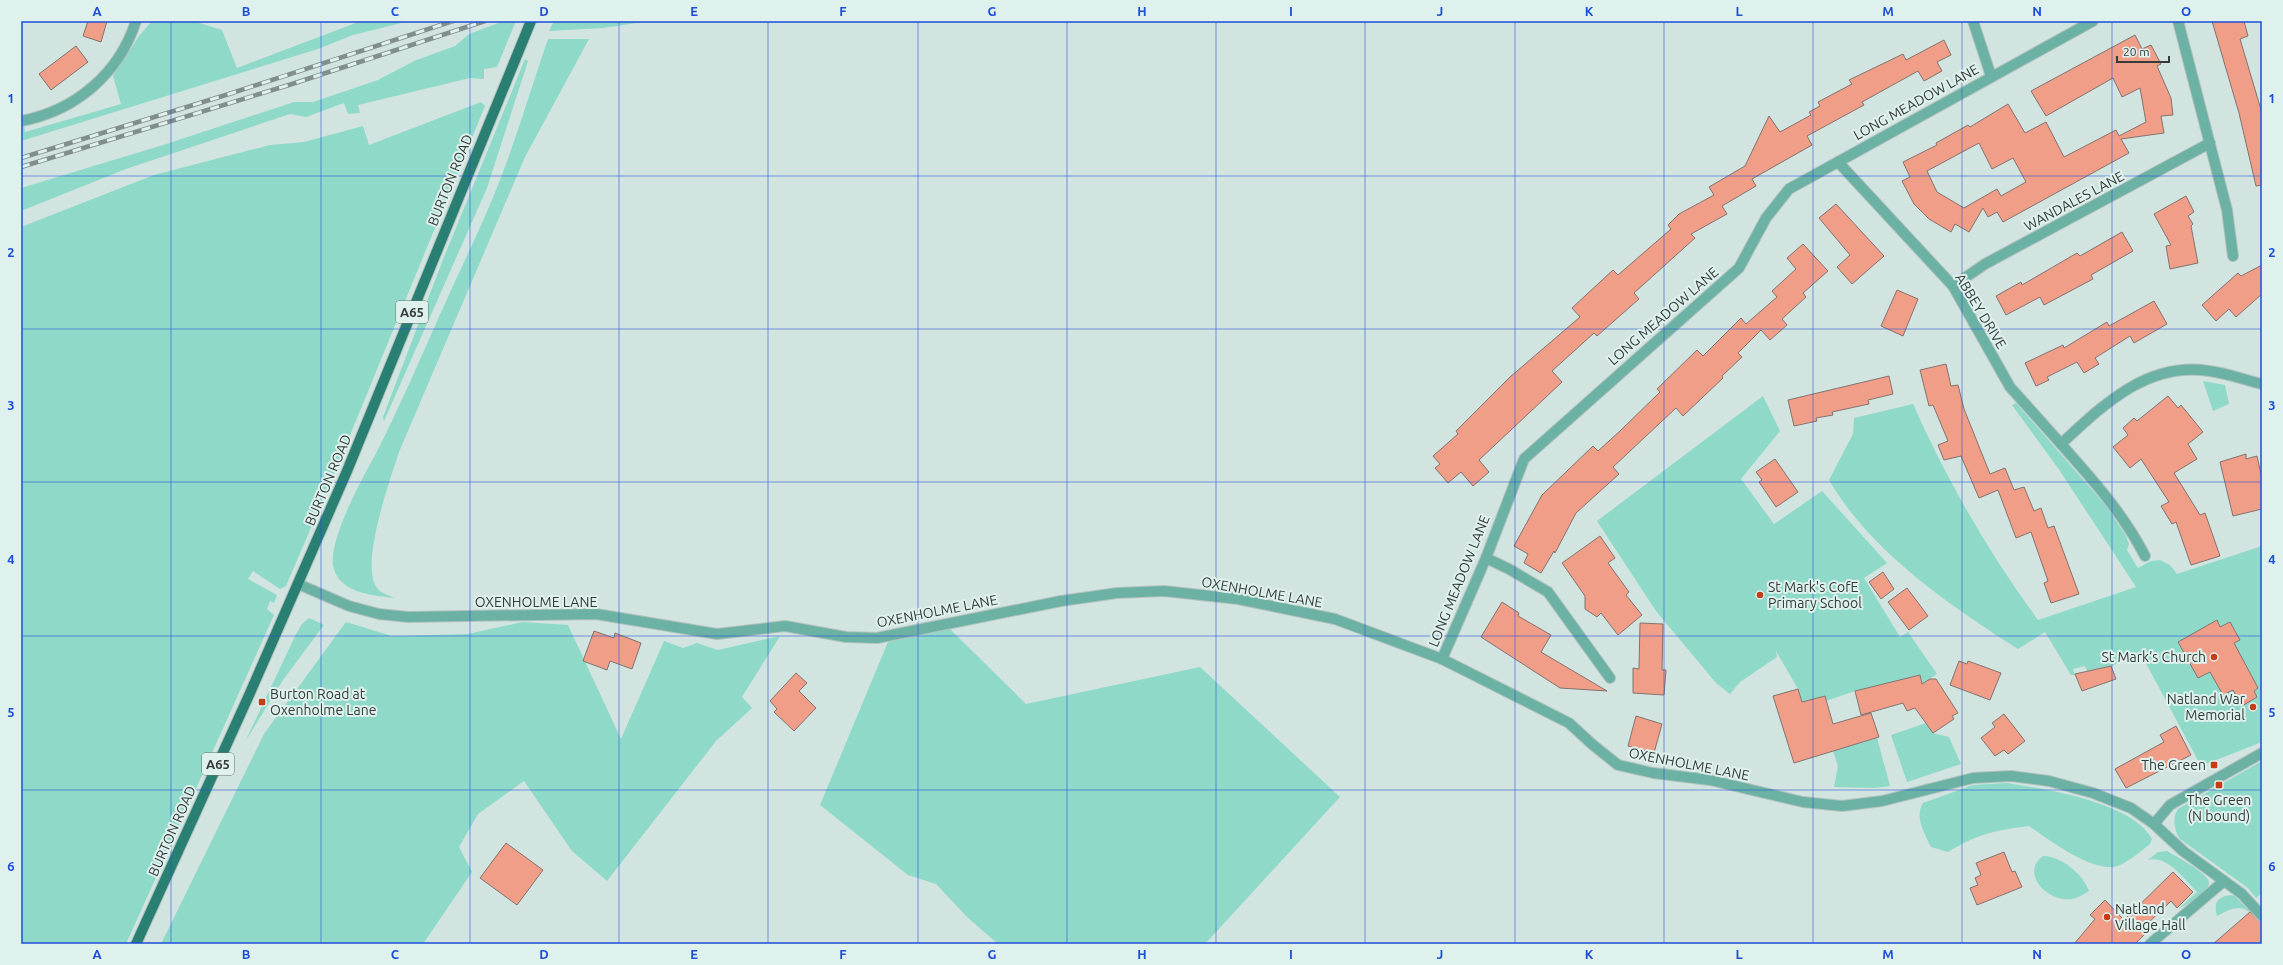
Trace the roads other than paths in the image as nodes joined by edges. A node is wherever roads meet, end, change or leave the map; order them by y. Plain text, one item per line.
1 (136, 21) edge
2 (531, 21) edge
3 (1972, 21) edge
4 (2093, 21) edge
5 (2178, 21) edge
6 (1991, 76) junction
7 (21, 121) edge
8 (2210, 142) junction
9 (1838, 162) junction
10 (2233, 256) dead end
11 (1953, 286) junction
12 (2262, 384) edge
13 (2061, 444) junction
14 (2145, 556) dead end
15 (1486, 558) junction
16 (298, 584) junction
17 (1442, 660) junction
18 (1610, 678) dead end
19 (2262, 753) edge
20 (2154, 824) junction
21 (2224, 881) junction
22 (2262, 916) edge
23 (136, 944) edge
24 (2150, 944) edge

1 - 7 street
2 - 16 main road, BURTON ROAD / A65
3 - 6 street, LONG MEADOW LANE
4 - 6 street, LONG MEADOW LANE
5 - 8 street
6 - 9 street, LONG MEADOW LANE
8 - 10 street
8 - 11 street, WANDALES LANE
9 - 11 street, ABBEY DRIVE
9 - 15 street, LONG MEADOW LANE
11 - 13 street, ABBEY DRIVE
12 - 13 street
13 - 14 street, ABBEY DRIVE
15 - 17 street, LONG MEADOW LANE
15 - 18 street
16 - 17 street, OXENHOLME LANE
16 - 23 main road, BURTON ROAD / A65
17 - 20 street, OXENHOLME LANE
19 - 20 street
20 - 21 street, OXENHOLME LANE
21 - 22 street, OXENHOLME LANE
21 - 24 street

